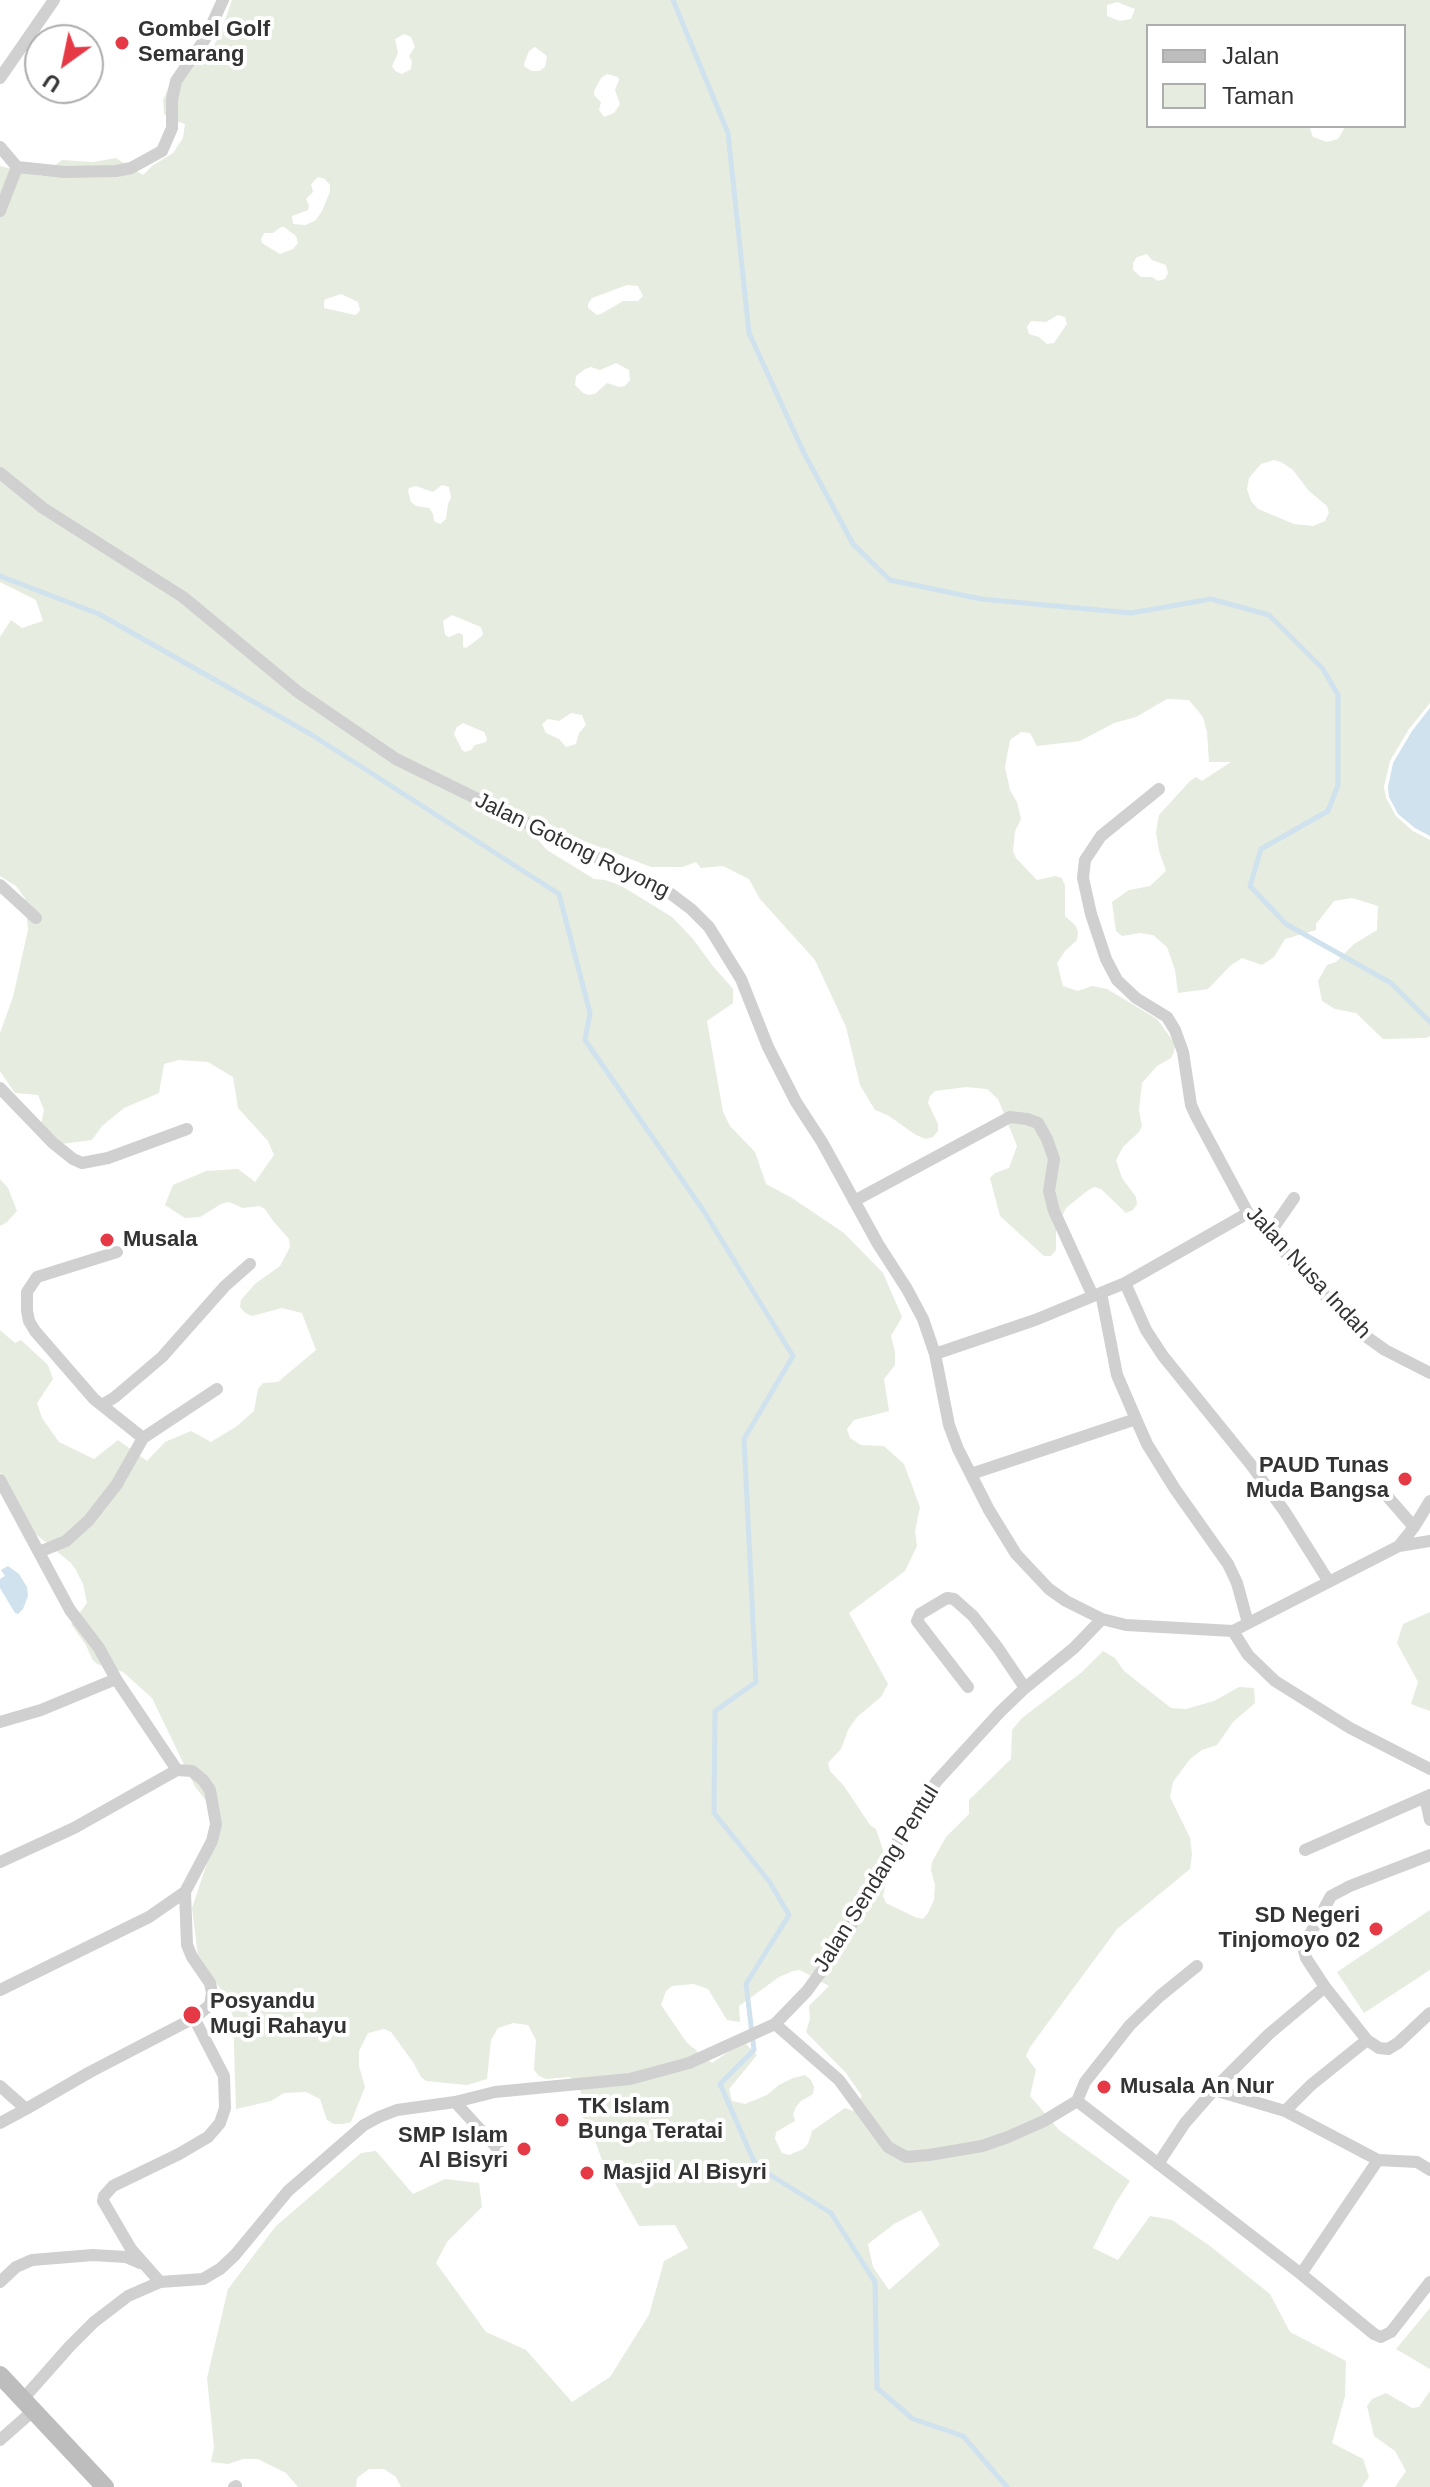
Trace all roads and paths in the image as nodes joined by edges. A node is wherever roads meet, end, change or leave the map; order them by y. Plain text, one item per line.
1 (54, 0) edge
2 (223, 0) edge
3 (0, 78) edge
4 (0, 147) edge
5 (17, 167) junction
6 (0, 211) edge
7 (0, 473) edge
8 (1159, 789) dead end
9 (0, 885) edge
10 (36, 918) dead end
11 (0, 1088) edge
12 (187, 1129) dead end
13 (1294, 1198) dead end
14 (854, 1201) junction
15 (1248, 1213) junction
16 (1269, 1234) junction
17 (117, 1252) dead end
18 (250, 1264) dead end
19 (1125, 1283) junction
20 (1097, 1294) junction
21 (935, 1354) junction
22 (1430, 1373) edge
23 (217, 1389) dead end
24 (102, 1405) junction
25 (1136, 1419) junction
26 (143, 1438) junction
27 (971, 1474) junction
28 (0, 1480) edge
29 (1380, 1488) dead end
30 (1430, 1501) edge
31 (1414, 1527) junction
32 (1430, 1541) edge
33 (1399, 1546) junction
34 (39, 1552) junction
35 (1329, 1582) junction
36 (1102, 1619) junction
37 (1248, 1623) junction
38 (1233, 1631) junction
39 (116, 1679) junction
40 (968, 1687) dead end
41 (1025, 1688) junction
42 (2, 1719) edge
43 (1430, 1769) edge
44 (177, 1770) junction
45 (1428, 1796) edge
46 (1430, 1820) edge
47 (1305, 1850) dead end
48 (1430, 1855) edge
49 (0, 1862) edge
50 (185, 1892) junction
51 (1197, 1966) dead end
52 (1325, 1987) junction
53 (0, 1990) edge
54 (1430, 2013) edge
55 (194, 2018) junction
56 (775, 2024) junction
57 (1367, 2040) junction
58 (0, 2086) edge
59 (1214, 2090) junction
60 (1077, 2101) junction
61 (455, 2102) junction
62 (26, 2109) junction
63 (1285, 2111) junction
64 (0, 2123) edge
65 (499, 2150) dead end
66 (1378, 2160) junction
67 (1158, 2164) junction
68 (1430, 2170) edge
69 (142, 2264) junction
70 (1301, 2274) junction
71 (0, 2282) edge
72 (160, 2282) junction
73 (1430, 2282) edge
74 (0, 2375) edge
75 (28, 2404) junction
76 (0, 2440) edge
77 (105, 2487) edge

1 - 3 street
2 - 5 street
4 - 5 street
5 - 6 street
7 - 14 street, Jalan Gotong Royong
8 - 15 street, Jalan Nusa Indah
9 - 10 street
11 - 12 street
13 - 16 street
14 - 20 street
14 - 21 street, Jalan Gotong Royong
15 - 16 street, Jalan Nusa Indah
15 - 19 street
16 - 22 street, Jalan Nusa Indah
17 - 24 street
18 - 24 street
19 - 20 street
19 - 35 street
20 - 21 street
20 - 25 street
21 - 27 street, Jalan Gotong Royong
23 - 26 street
24 - 26 street
25 - 27 street
25 - 37 street
26 - 34 street
27 - 36 street, Jalan Gotong Royong
28 - 34 street
29 - 31 street
30 - 31 street
31 - 33 street
32 - 33 street
33 - 35 street
34 - 39 street
35 - 37 street
36 - 38 street
36 - 41 street, Jalan Sendang Pentul
37 - 38 street
38 - 43 street
39 - 42 street
39 - 44 street
40 - 41 street
41 - 56 street, Jalan Sendang Pentul
44 - 49 street
44 - 50 street
45 - 46 street
45 - 47 street
48 - 52 street
50 - 53 street
50 - 55 street
51 - 60 street
52 - 57 street
52 - 59 street
54 - 57 street
55 - 62 street
55 - 69 street
56 - 60 street
56 - 61 street, Jalan Sendang Pentul
57 - 63 street
58 - 62 street
59 - 63 street
59 - 67 street
60 - 67 street
61 - 65 street
61 - 72 street, Jalan Sendang Pentul
62 - 64 street
63 - 66 street
66 - 68 street
66 - 70 street
67 - 70 street
69 - 71 street
69 - 72 street
70 - 73 street
72 - 75 street, Jalan Sendang Pentul
74 - 75 main road
75 - 76 street, Jalan Sendang Pentul
75 - 77 main road

